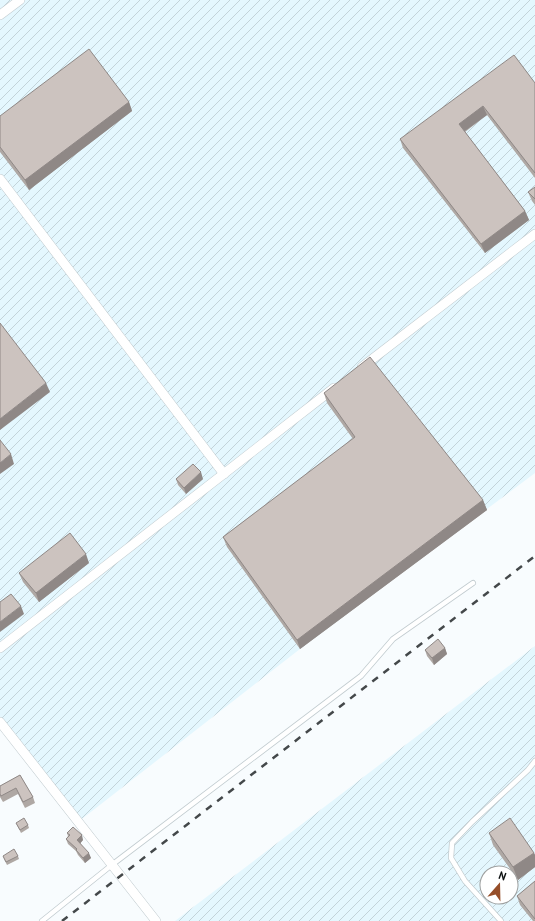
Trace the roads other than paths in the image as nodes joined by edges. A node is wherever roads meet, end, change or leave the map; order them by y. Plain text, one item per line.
1 (20, 0) edge
2 (0, 14) edge
3 (0, 179) edge
4 (535, 234) edge
5 (354, 373) edge
6 (342, 382) edge
7 (224, 474) junction
8 (473, 583) dead end
9 (0, 648) edge
10 (0, 722) edge
11 (535, 761) edge
12 (113, 864) junction
13 (42, 921) edge
14 (156, 921) edge
15 (501, 921) edge

1 - 2 street
3 - 7 street
4 - 5 street
6 - 7 street
7 - 9 street
8 - 12 lane
10 - 12 street
11 - 15 lane
12 - 13 lane
12 - 14 street

